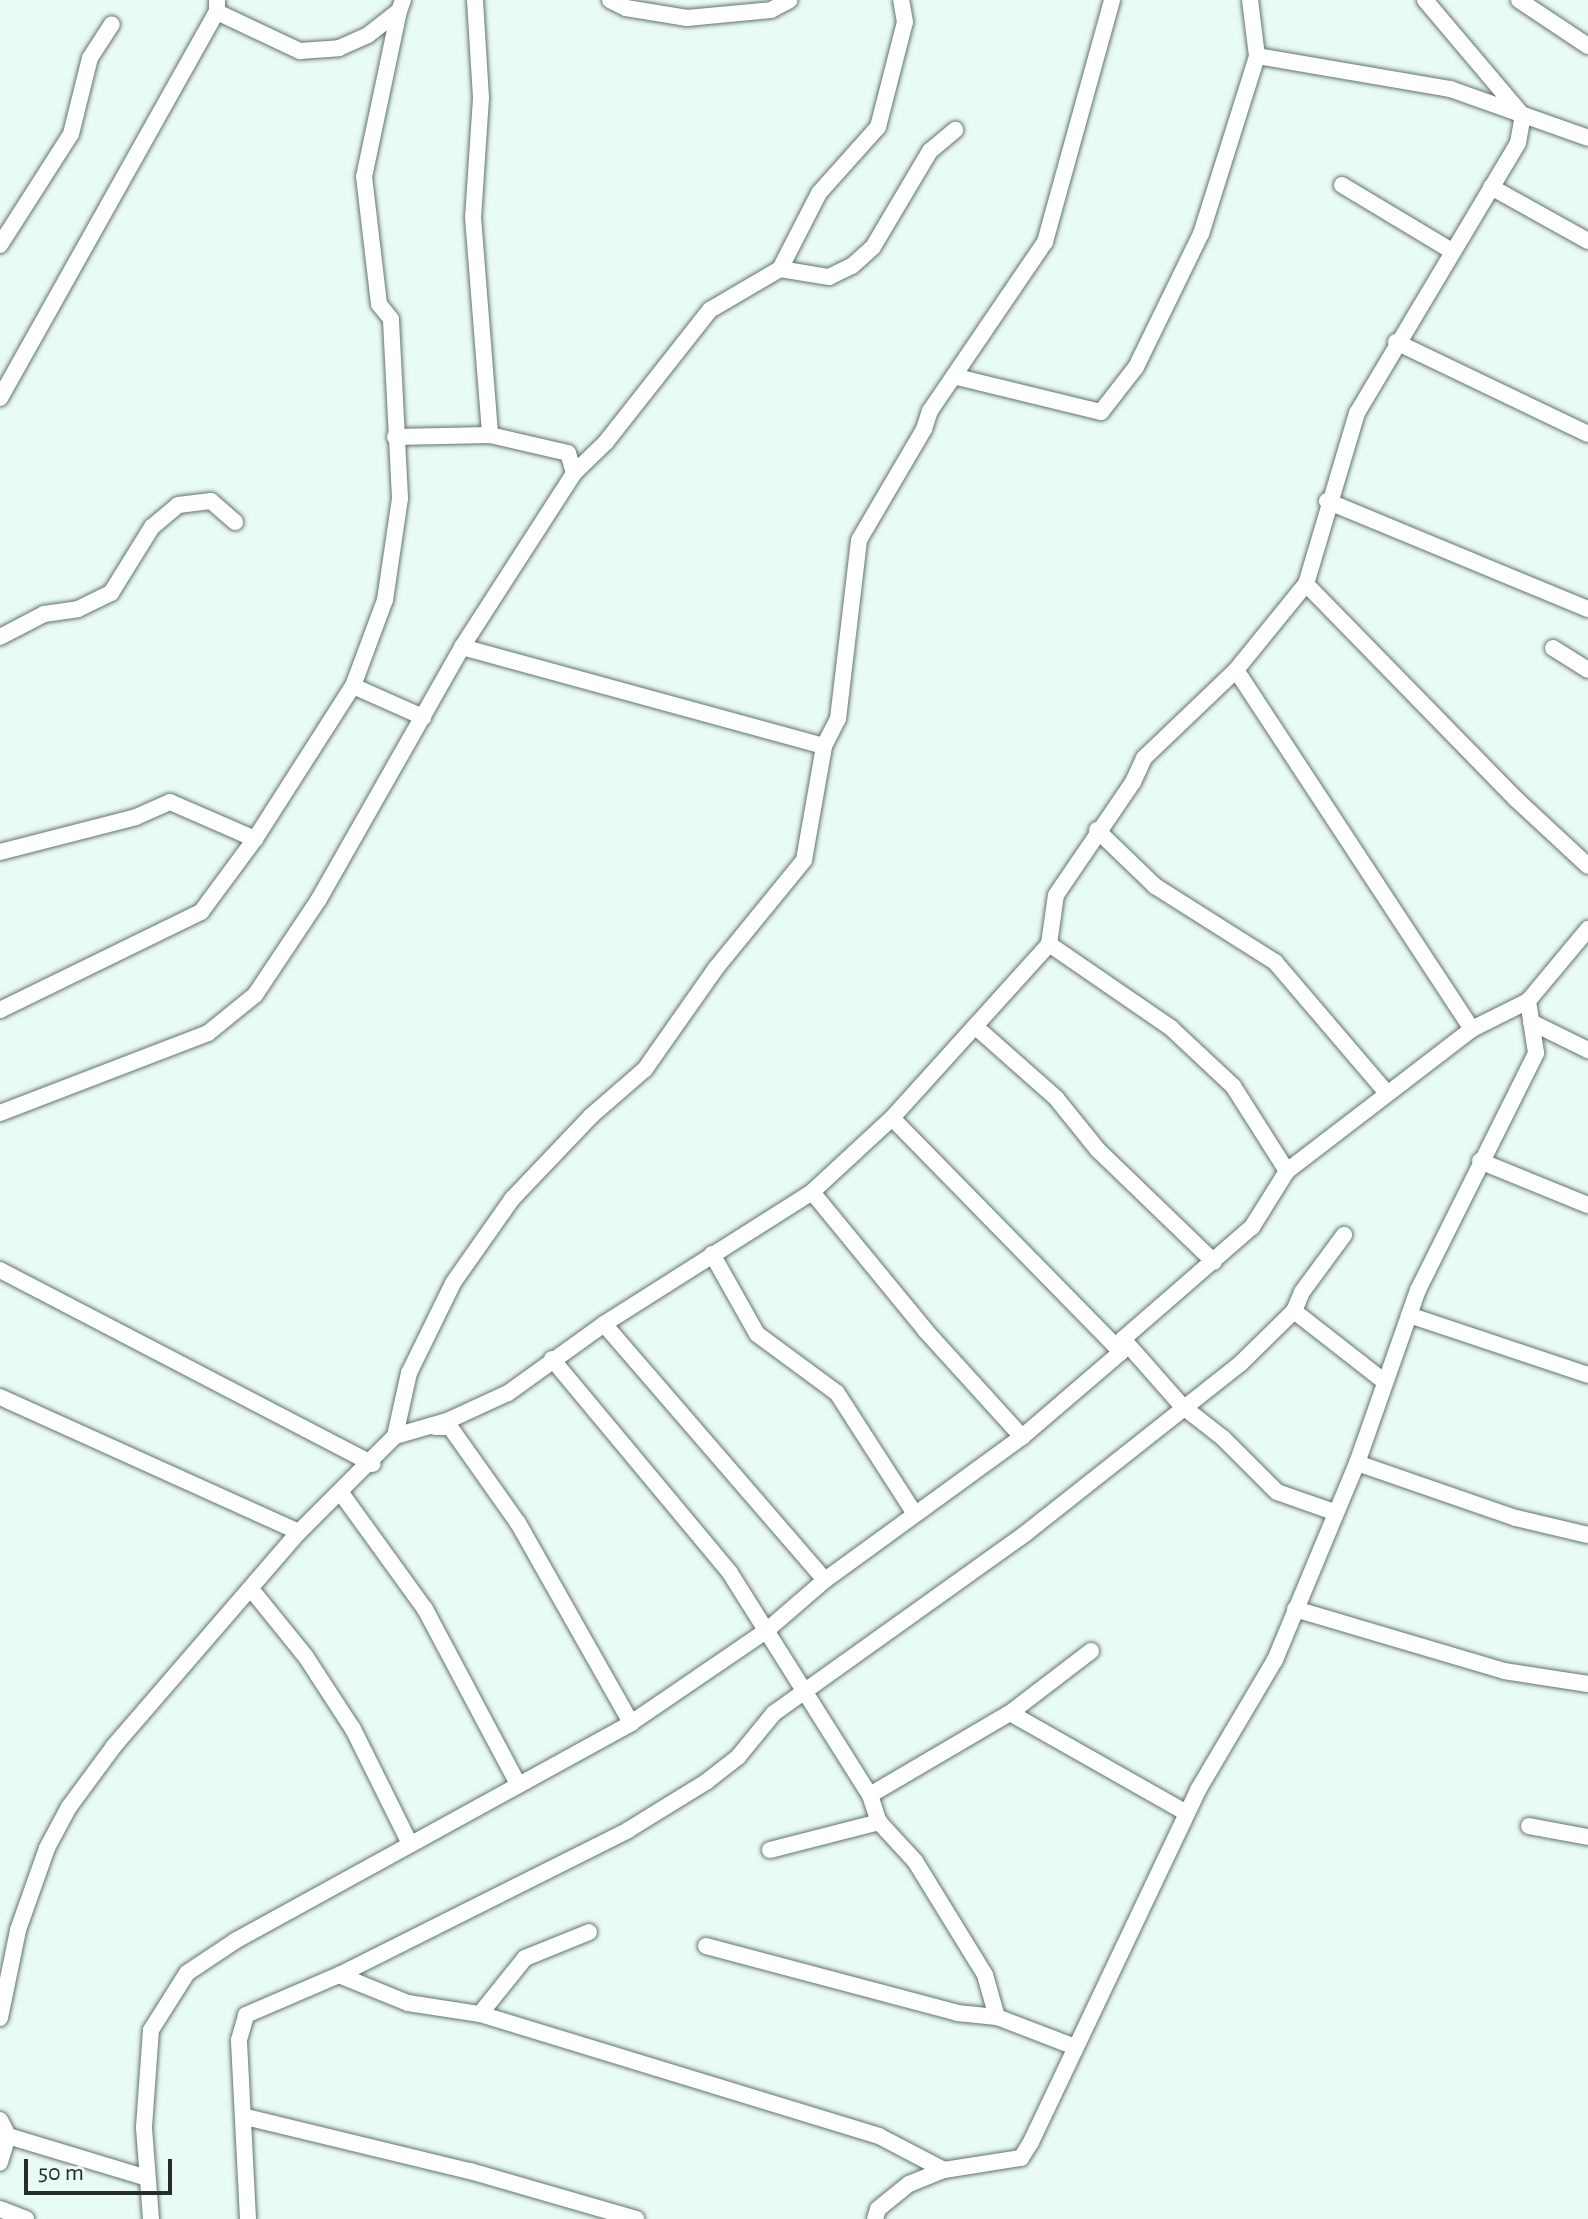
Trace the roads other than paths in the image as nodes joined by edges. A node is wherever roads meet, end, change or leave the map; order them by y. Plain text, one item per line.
1 (475, 0) edge
2 (610, 0) edge
3 (790, 0) edge
4 (901, 0) edge
5 (1112, 0) edge
6 (1250, 0) edge
7 (1425, 0) edge
8 (1519, 0) edge
9 (217, 6) edge
10 (401, 6) edge
11 (112, 24) dead end
12 (1588, 46) edge
13 (1257, 56) junction
14 (1523, 116) junction
15 (955, 130) dead end
16 (1588, 138) edge
17 (1342, 185) dead end
18 (1491, 187) junction
19 (1588, 241) edge
20 (0, 245) edge
21 (1450, 250) junction
22 (780, 269) junction
23 (1396, 342) junction
24 (957, 377) junction
25 (0, 398) edge
26 (1588, 434) edge
27 (490, 435) junction
28 (395, 437) junction
29 (574, 473) junction
30 (1327, 501) junction
31 (235, 522) dead end
32 (1306, 584) junction
33 (1588, 609) edge
34 (0, 637) edge
35 (462, 647) junction
36 (1553, 648) dead end
37 (1236, 670) junction
38 (1588, 670) edge
39 (353, 686) junction
40 (423, 717) junction
41 (824, 746) junction
42 (1097, 830) junction
43 (255, 839) junction
44 (0, 852) edge
45 (1588, 866) edge
46 (1588, 929) edge
47 (1049, 944) junction
48 (1528, 1001) junction
49 (0, 1010) edge
50 (1531, 1022) junction
51 (977, 1028) junction
52 (1472, 1029) junction
53 (1588, 1050) edge
54 (1386, 1092) junction
55 (0, 1113) edge
56 (892, 1118) junction
57 (1480, 1161) junction
58 (1287, 1171) junction
59 (812, 1192) junction
60 (1588, 1205) edge
61 (1344, 1235) dead end
62 (712, 1254) junction
63 (1214, 1262) junction
64 (0, 1270) edge
65 (1294, 1311) junction
66 (1409, 1315) junction
67 (604, 1324) junction
68 (1122, 1345) junction
69 (552, 1359) junction
70 (1588, 1375) edge
71 (1385, 1382) junction
72 (0, 1397) edge
73 (1182, 1406) junction
74 (425, 1428) junction
75 (395, 1436) junction
76 (1022, 1437) junction
77 (1357, 1463) junction
78 (373, 1464) junction
79 (341, 1493) junction
80 (1334, 1512) junction
81 (915, 1514) junction
82 (299, 1532) junction
83 (1588, 1535) edge
84 (825, 1580) junction
85 (251, 1589) junction
86 (1295, 1609) junction
87 (766, 1631) junction
88 (1091, 1651) dead end
89 (1588, 1684) edge
90 (805, 1694) junction
91 (1010, 1713) junction
92 (631, 1723) junction
93 (518, 1784) junction
94 (870, 1795) junction
95 (1187, 1813) junction
96 (879, 1822) junction
97 (1529, 1826) dead end
98 (1588, 1837) edge
99 (410, 1844) junction
100 (770, 1850) dead end
101 (589, 1932) dead end
102 (706, 1946) dead end
103 (339, 1975) junction
104 (480, 2014) junction
105 (997, 2017) junction
106 (0, 2018) edge
107 (1075, 2047) junction
108 (246, 2117) junction
109 (0, 2120) edge
110 (8, 2136) junction
111 (0, 2163) edge
112 (944, 2170) junction
113 (147, 2178) junction
114 (0, 2209) edge
115 (26, 2219) edge
116 (151, 2219) edge
117 (248, 2219) edge
118 (636, 2219) edge
119 (875, 2219) edge

1 - 27 street
2 - 3 street
4 - 22 street
5 - 24 street
6 - 13 street
7 - 14 street
8 - 12 street
9 - 10 street
9 - 25 street
10 - 28 street
11 - 20 street
13 - 14 street
13 - 24 street
14 - 16 street
14 - 18 street
15 - 22 street
17 - 21 street
18 - 19 street
18 - 21 street
21 - 23 street
22 - 29 street
23 - 26 street
23 - 30 street
24 - 41 street
27 - 28 street
27 - 29 street
28 - 39 street
29 - 35 street
30 - 32 street
30 - 33 street
31 - 34 street
32 - 37 street
32 - 45 street
35 - 40 street
35 - 41 street
36 - 38 street
37 - 42 street
37 - 52 street
39 - 40 street
39 - 43 street
40 - 55 street
41 - 75 street
42 - 47 street
42 - 54 street
43 - 44 street
43 - 49 street
46 - 48 street
47 - 51 street
47 - 58 street
48 - 50 street
48 - 52 street
50 - 53 street
50 - 57 street
51 - 56 street
51 - 63 street
52 - 54 street
54 - 58 street
56 - 59 street
56 - 68 street
57 - 60 street
57 - 66 street
58 - 63 street
59 - 62 street
59 - 76 street
61 - 65 street
62 - 67 street
62 - 81 street
63 - 68 street
64 - 78 street
65 - 71 street
65 - 73 street
66 - 70 street
66 - 71 street
67 - 69 street
67 - 84 street
68 - 73 street
68 - 76 street
69 - 74 street
69 - 87 street
71 - 77 street
72 - 82 street
73 - 80 street
73 - 90 street
74 - 75 street
74 - 92 street
75 - 78 street
76 - 81 street
77 - 80 street
77 - 83 street
78 - 79 street
79 - 82 street
79 - 93 street
80 - 86 street
81 - 84 street
82 - 85 street
84 - 87 street
85 - 99 street
85 - 106 street
86 - 89 street
86 - 95 street
87 - 90 street
87 - 92 street
88 - 91 street
90 - 94 street
90 - 103 street
91 - 94 street
91 - 95 street
92 - 93 street
93 - 99 street
94 - 96 street
95 - 107 street
96 - 100 street
96 - 105 street
97 - 98 street
99 - 113 street
101 - 104 street
102 - 105 street
103 - 104 street
103 - 108 street
104 - 112 street
105 - 107 street
107 - 112 street
108 - 117 street
108 - 118 street
109 - 110 street
110 - 111 street
110 - 113 street
112 - 119 street
113 - 116 street
114 - 115 street

